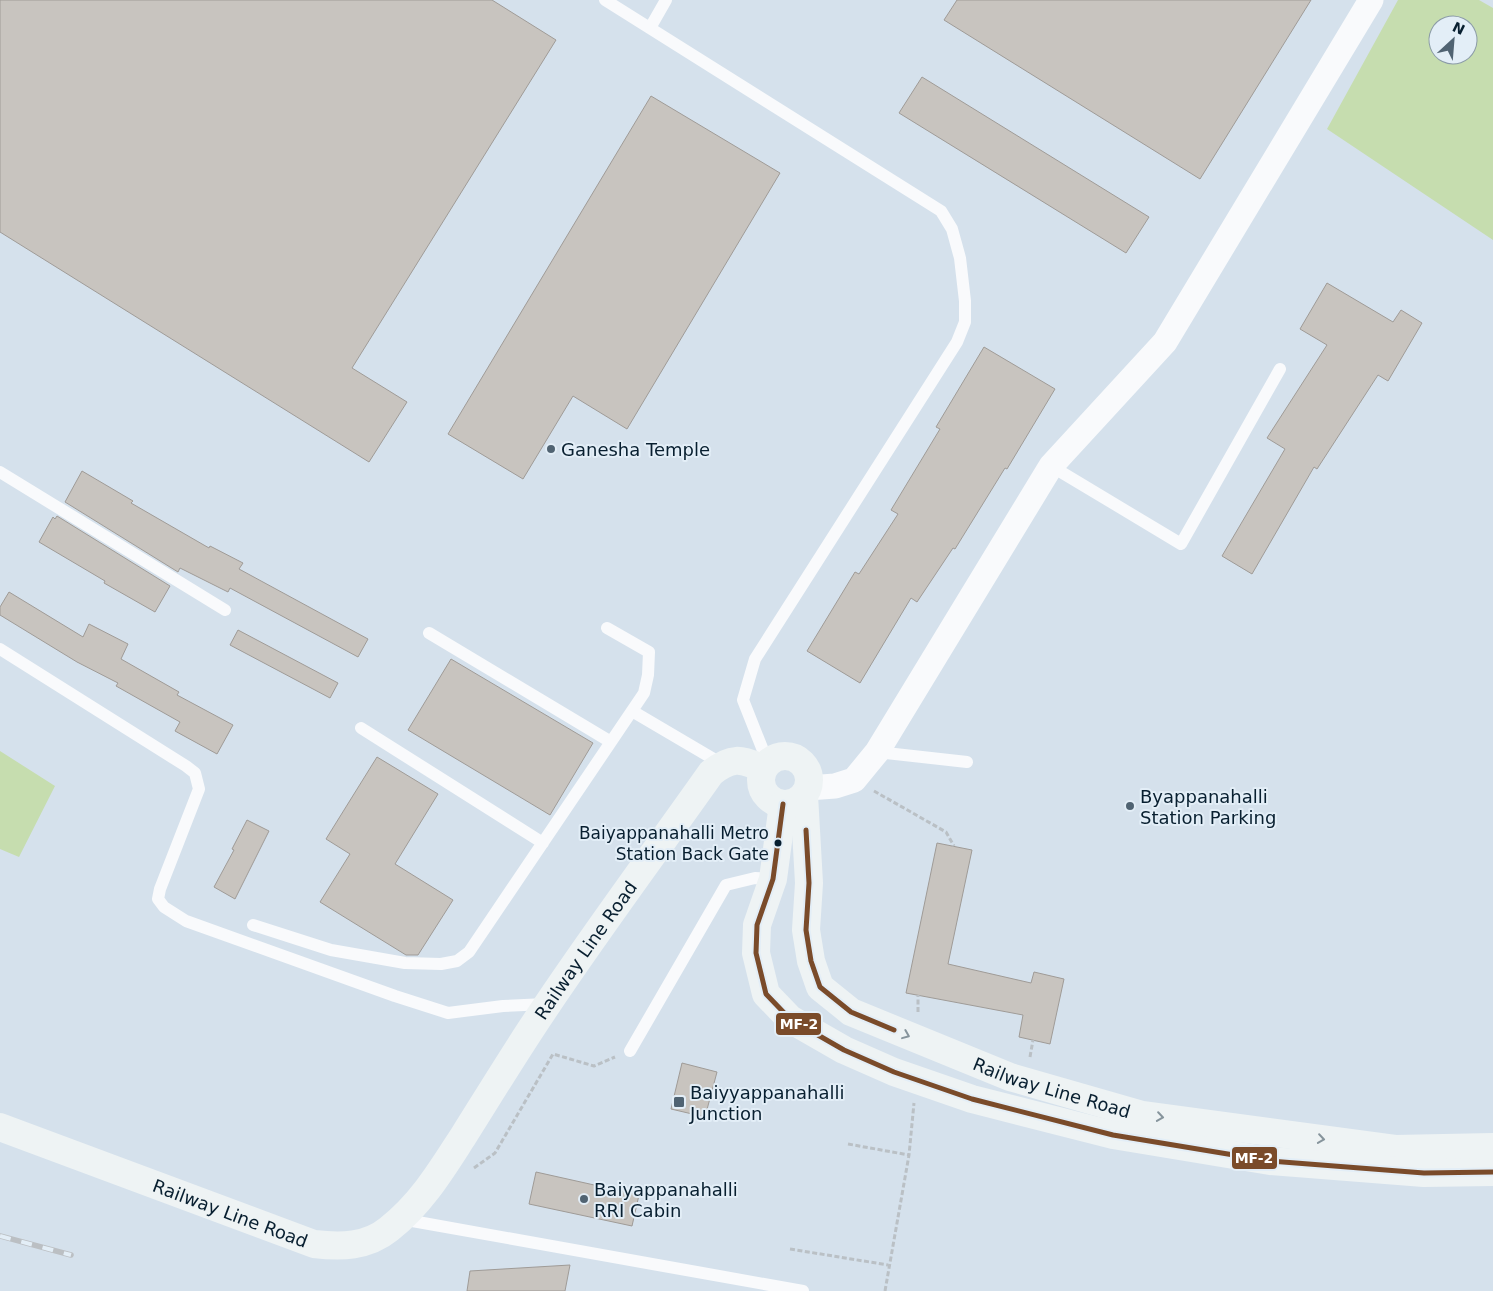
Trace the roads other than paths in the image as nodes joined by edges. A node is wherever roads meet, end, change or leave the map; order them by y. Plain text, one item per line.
1 (605, 0) edge
2 (666, 0) edge
3 (1371, 0) edge
4 (650, 28) junction
5 (1280, 369) dead end
6 (1051, 466) junction
7 (0, 472) edge
8 (225, 610) dead end
9 (607, 628) dead end
10 (429, 633) dead end
11 (0, 649) edge
12 (632, 711) junction
13 (361, 728) dead end
14 (611, 742) junction
15 (877, 752) junction
16 (966, 762) dead end
17 (722, 764) junction
18 (765, 766) junction
19 (799, 796) junction
20 (543, 843) junction
21 (773, 879) junction
22 (253, 925) dead end
23 (548, 1004) junction
24 (630, 1051) road end
25 (0, 1127) edge
26 (1493, 1147) edge
27 (1493, 1172) edge
28 (401, 1219) junction
29 (804, 1291) edge

1 - 4 lane
2 - 4 lane
3 - 6 street
4 - 18 lane
5 - 6 lane
6 - 15 street
7 - 8 lane
9 - 12 lane
10 - 14 lane
11 - 23 lane
12 - 14 lane
12 - 17 lane
13 - 20 lane
14 - 20 lane
15 - 16 lane
15 - 19 street
17 - 18 main road
17 - 23 main road, Railway Line Road
18 - 19 main road
18 - 19 main road
19 - 21 main road, Railway Line Road
19 -> 26 main road, Railway Line Road
20 - 22 lane
21 - 24 lane
21 - 27 main road, Railway Line Road
23 - 28 main road, Railway Line Road
25 - 28 main road, Railway Line Road
28 - 29 lane

